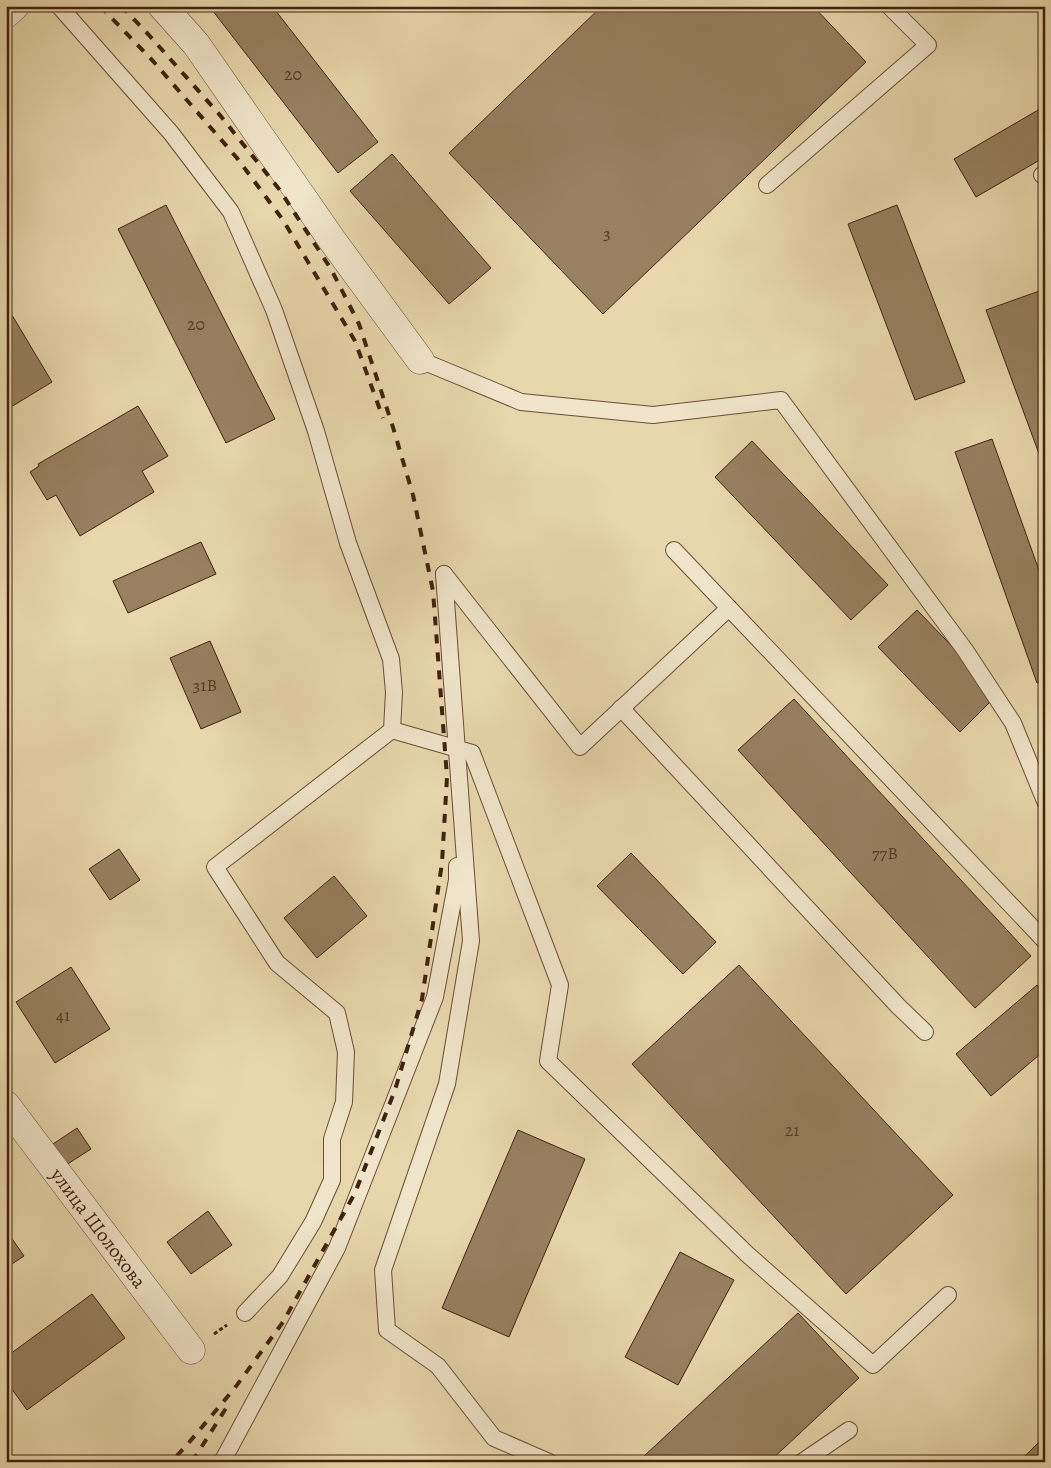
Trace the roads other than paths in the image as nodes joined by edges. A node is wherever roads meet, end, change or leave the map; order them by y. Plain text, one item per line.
1 (15, 6) edge
2 (59, 6) edge
3 (162, 6) edge
4 (889, 6) edge
5 (6, 14) edge
6 (767, 185) dead end
7 (420, 360) joint
8 (674, 550) dead end
9 (729, 608) junction
10 (621, 708) junction
11 (392, 730) junction
12 (457, 754) junction
13 (1045, 801) edge
14 (1045, 941) edge
15 (925, 1032) dead end
16 (6, 1106) edge
17 (948, 1295) dead end
18 (245, 1314) road end
19 (190, 1350) road end
20 (849, 1430) dead end
21 (222, 1462) edge
22 (549, 1462) edge
23 (802, 1462) edge

1 - 5 street
2 - 11 lane
3 - 7 street
4 - 6 lane
7 - 13 lane
8 - 9 lane
9 - 10 lane
9 - 14 lane
10 - 12 lane
10 - 15 lane
11 - 12 lane
11 - 18 lane
12 - 17 lane
12 - 21 lane
12 - 22 lane
16 - 19 street, улица Шолохова
20 - 23 lane

